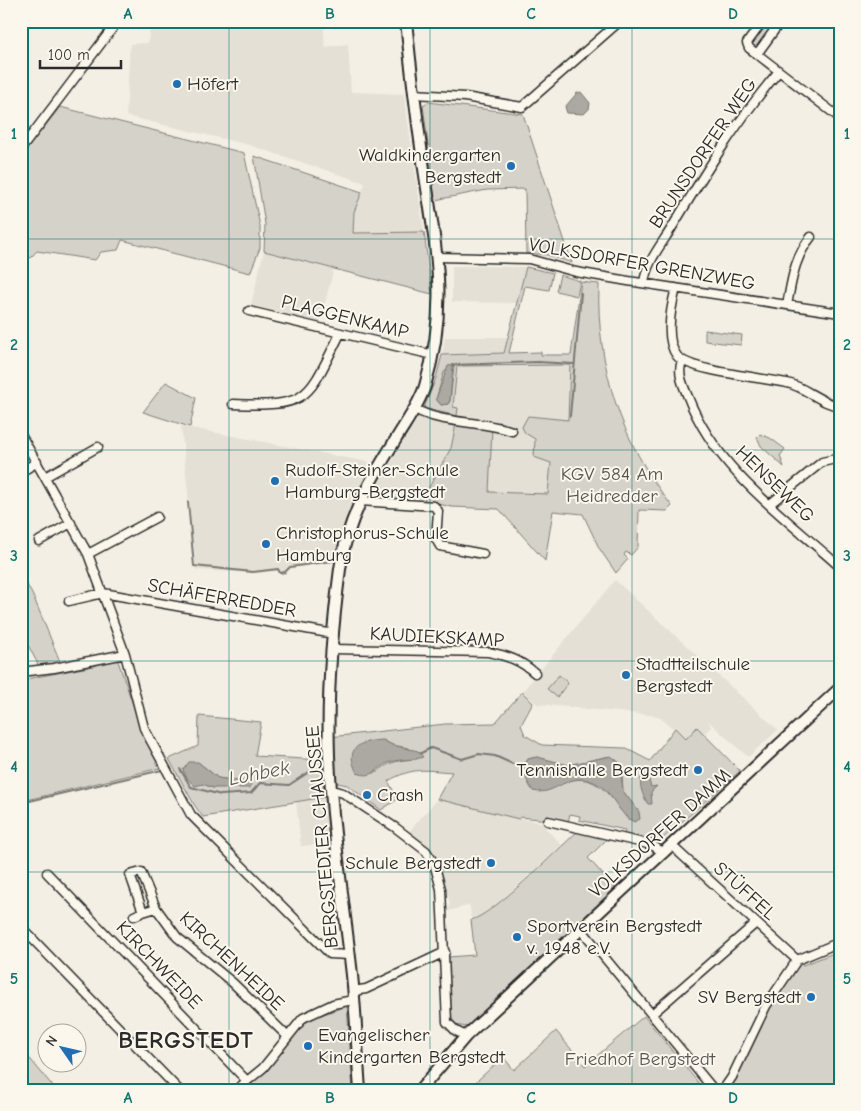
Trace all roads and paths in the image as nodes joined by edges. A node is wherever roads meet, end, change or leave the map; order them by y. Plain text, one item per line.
1 (118, 21) edge
2 (406, 21) edge
3 (620, 21) edge
4 (763, 21) edge
5 (781, 21) edge
6 (757, 54) junction
7 (779, 71) junction
8 (414, 94) junction
9 (840, 118) edge
10 (21, 149) edge
11 (811, 237) dead end
12 (438, 257) junction
13 (644, 283) junction
14 (676, 288) junction
15 (788, 305) junction
16 (249, 311) dead end
17 (840, 313) edge
18 (340, 334) junction
19 (433, 355) junction
20 (682, 361) junction
21 (233, 404) dead end
22 (840, 406) edge
23 (414, 409) junction
24 (512, 431) dead end
25 (21, 435) edge
26 (98, 446) dead end
27 (840, 458) edge
28 (37, 462) junction
29 (21, 472) edge
30 (45, 477) junction
31 (360, 501) junction
32 (770, 504) junction
33 (157, 516) dead end
34 (70, 523) junction
35 (39, 541) dead end
36 (88, 554) junction
37 (483, 554) dead end
38 (840, 567) edge
39 (104, 593) junction
40 (69, 601) dead end
41 (334, 634) junction
42 (333, 649) junction
43 (125, 654) junction
44 (21, 672) edge
45 (535, 673) dead end
46 (840, 688) edge
47 (332, 790) junction
48 (548, 821) dead end
49 (668, 850) junction
50 (47, 873) dead end
51 (156, 908) junction
52 (144, 912) junction
53 (134, 916) dead end
54 (756, 923) junction
55 (21, 927) edge
56 (581, 929) junction
57 (840, 942) edge
58 (445, 952) junction
59 (349, 954) junction
60 (798, 960) junction
61 (353, 996) junction
62 (652, 1014) junction
63 (287, 1036) junction
64 (466, 1036) junction
65 (247, 1081) junction
66 (179, 1090) edge
67 (236, 1090) edge
68 (360, 1090) edge
69 (420, 1090) edge
70 (714, 1090) edge
71 (723, 1090) edge

1 - 10 street
2 - 8 main road, BERGSTEDTER CHAUSSEE
3 - 8 street
4 - 6 street
5 - 6 street
6 - 7 street
7 - 9 street
7 - 13 street, BRUNSDORFER WEG
8 - 12 main road, BERGSTEDTER CHAUSSEE
11 - 15 street
12 - 13 street, VOLKSDORFER GRENZWEG
12 - 19 main road, BERGSTEDTER CHAUSSEE
13 - 14 street, VOLKSDORFER GRENZWEG
14 - 15 street, VOLKSDORFER GRENZWEG
14 - 20 street
15 - 17 street, VOLKSDORFER GRENZWEG
16 - 18 street, PLAGGENKAMP
18 - 19 street, PLAGGENKAMP
18 - 21 street
19 - 23 main road, BERGSTEDTER CHAUSSEE
20 - 22 street
20 - 32 street, HENSEWEG
23 - 24 street
23 - 31 main road, BERGSTEDTER CHAUSSEE
25 - 28 street
26 - 30 street
27 - 32 street
28 - 29 street
28 - 30 street
30 - 34 street
31 - 37 street
31 - 41 main road, BERGSTEDTER CHAUSSEE
32 - 38 street, HENSEWEG
33 - 36 street
34 - 35 street
34 - 36 street
36 - 39 street
39 - 40 street
39 - 41 street, SCHÄFERREDDER
39 - 43 street
41 - 42 main road, BERGSTEDTER CHAUSSEE
42 - 45 street, KAUDIEKSKAMP
42 - 47 main road, BERGSTEDTER CHAUSSEE
43 - 44 street
43 - 59 street
46 - 49 main road, VOLKSDORFER DAMM
47 - 58 street
47 - 59 main road, BERGSTEDTER CHAUSSEE
48 - 49 street, STÜFFEL
49 - 54 street, STÜFFEL
49 - 56 main road, VOLKSDORFER DAMM
50 - 65 street, KIRCHWEIDE
51 - 52 street, KIRCHENHEIDE
51 - 52 street, KIRCHENHEIDE
51 - 63 street, KIRCHENHEIDE
52 - 53 street, KIRCHENHEIDE
54 - 60 street, STÜFFEL
54 - 62 street
55 - 66 street
56 - 62 street
56 - 64 main road, VOLKSDORFER DAMM
57 - 60 street
58 - 61 street
58 - 64 street
59 - 61 main road, BERGSTEDTER CHAUSSEE
60 - 71 street
61 - 63 street
61 - 68 main road, BERGSTEDTER CHAUSSEE
62 - 70 street
63 - 65 street
64 - 69 main road, VOLKSDORFER DAMM
65 - 67 street

